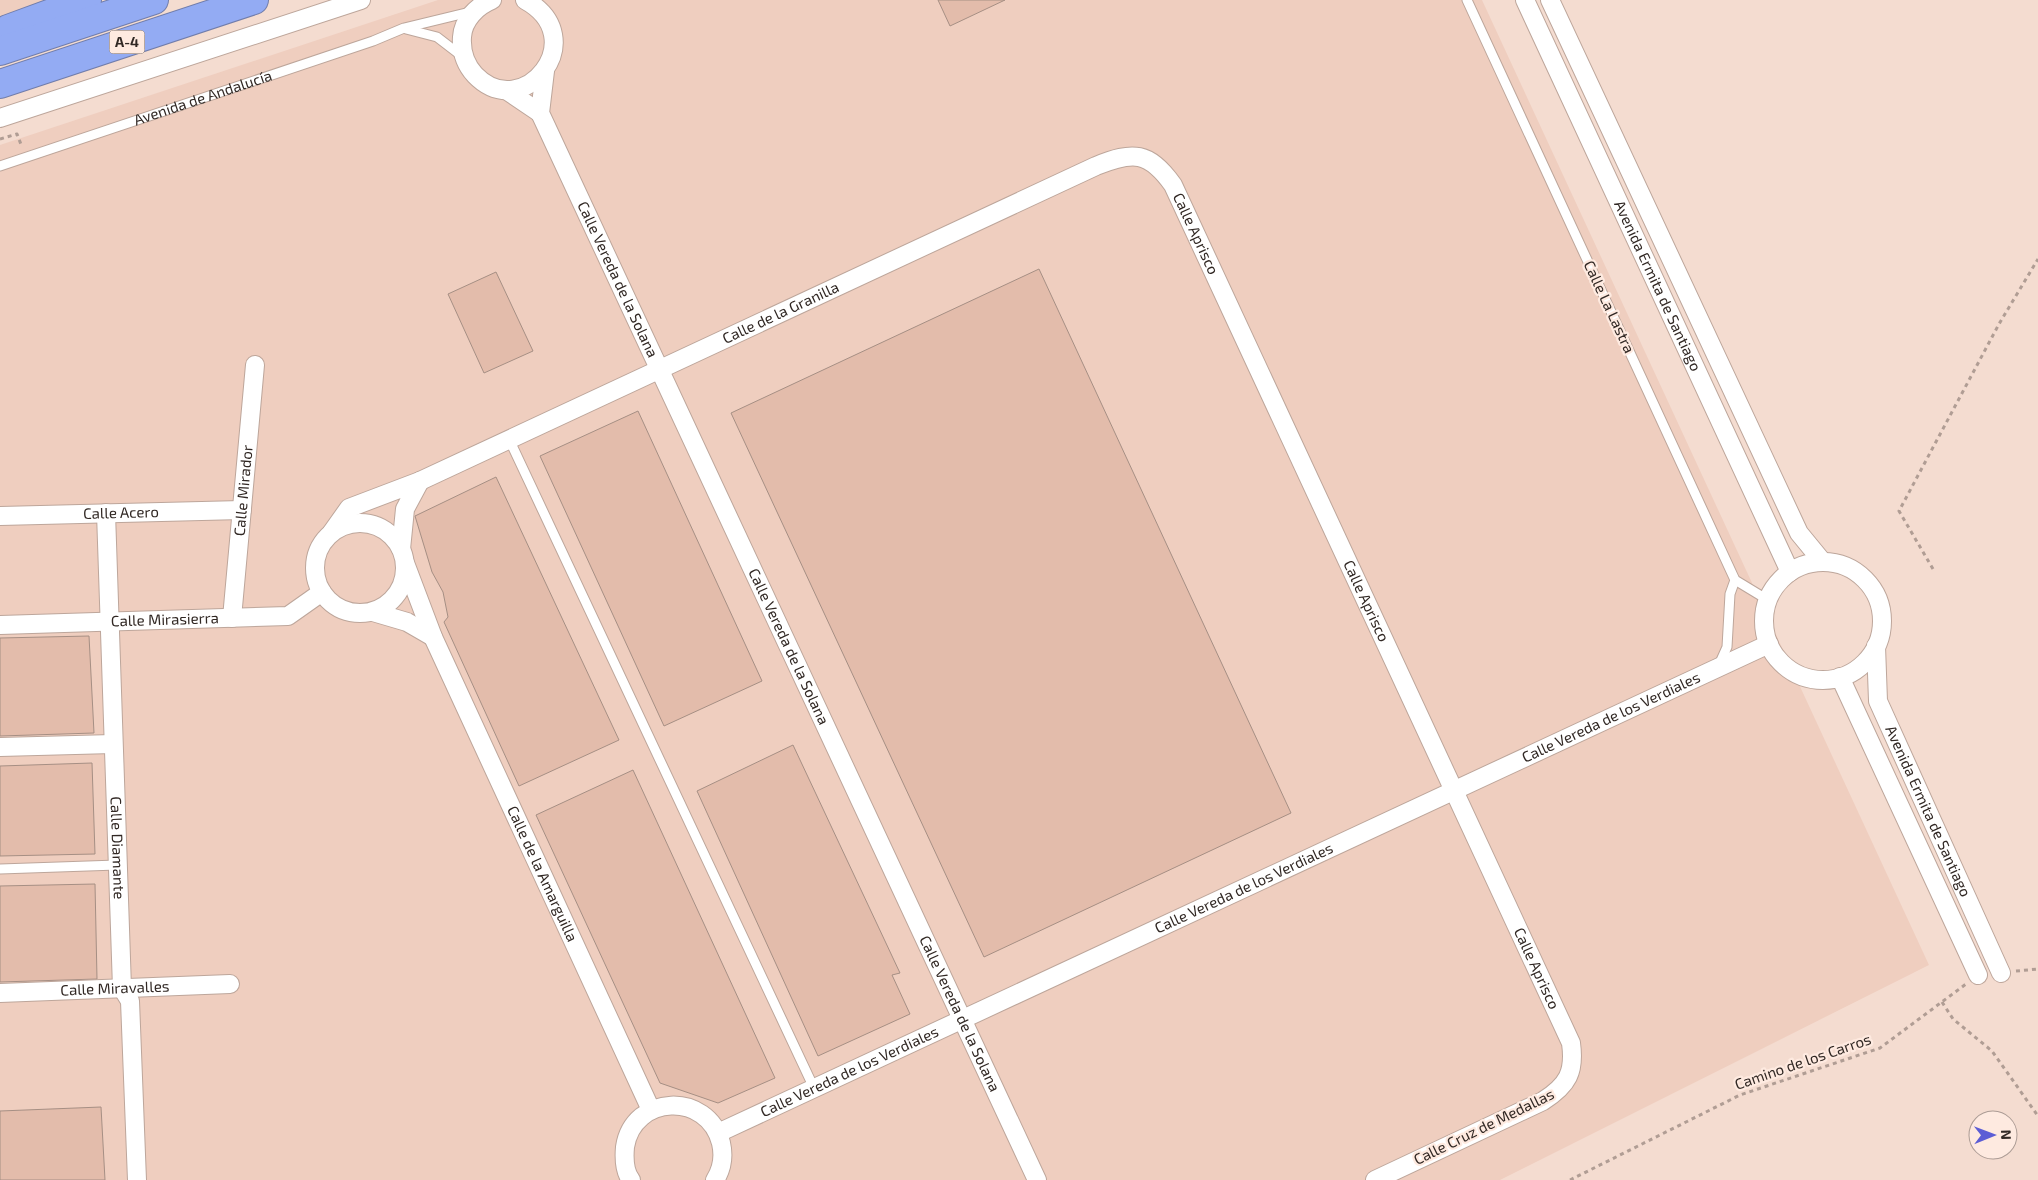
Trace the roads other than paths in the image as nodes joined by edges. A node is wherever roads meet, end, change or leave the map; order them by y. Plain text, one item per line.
1 (86, 0) edge
2 (154, 0) edge
3 (254, 0) edge
4 (361, 0) edge
5 (492, 0) edge
6 (1467, 0) edge
7 (1525, 0) edge
8 (1550, 0) edge
9 (534, 2) edge
10 (474, 11) junction
11 (404, 28) junction
12 (0, 33) edge
13 (0, 51) edge
14 (464, 58) junction
15 (545, 70) junction
16 (0, 84) edge
17 (506, 90) junction
18 (540, 113) junction
19 (0, 118) edge
20 (1143, 156) joint
21 (0, 166) edge
22 (255, 365) dead end
23 (661, 370) junction
24 (510, 439) junction
25 (420, 481) junction
26 (242, 510) junction
27 (106, 513) junction
28 (0, 516) edge
29 (332, 532) junction
30 (403, 556) junction
31 (1822, 561) junction
32 (1790, 572) junction
33 (1735, 580) junction
34 (322, 592) junction
35 (1768, 600) junction
36 (373, 612) junction
37 (232, 618) junction
38 (109, 622) junction
39 (0, 625) edge
40 (433, 637) junction
41 (1769, 644) junction
42 (1876, 646) junction
43 (1717, 668) junction
44 (1840, 677) junction
45 (113, 744) junction
46 (0, 747) edge
47 (1454, 790) junction
48 (118, 865) junction
49 (0, 869) edge
50 (2001, 973) road end
51 (1978, 975) road end
52 (230, 984) dead end
53 (122, 988) junction
54 (0, 994) edge
55 (962, 1019) junction
56 (1573, 1056) joint
57 (814, 1088) junction
58 (651, 1110) junction
59 (718, 1133) junction
60 (626, 1179) edge
61 (137, 1180) edge
62 (715, 1180) edge
63 (1037, 1180) edge
64 (1375, 1180) edge

1 - 12 highway
2 - 13 highway, A-4
3 - 16 highway, A-4
4 - 19 street
5 - 10 street
6 - 33 lane, Calle La Lastra
7 - 32 street, Avenida Ermita de Santiago
8 - 31 street, Avenida Ermita de Santiago
9 - 15 street
10 - 11 lane, Avenida de Andalucía
10 - 14 street
11 - 14 lane
11 - 21 lane, Avenida de Andalucía
14 - 17 street
15 - 17 street
15 - 18 street
17 - 18 street
18 - 23 street, Calle Vereda de la Solana
20 - 23 street, Calle de la Granilla
20 - 47 street, Calle Aprisco
22 - 26 street, Calle Mirador
23 - 24 street, Calle de la Granilla
23 - 55 street, Calle Vereda de la Solana
24 - 25 street, Calle de la Granilla
24 - 57 lane
25 - 29 street, Calle de la Granilla
25 - 30 street
26 - 27 street, Calle Acero
26 - 37 street, Calle Mirador
27 - 28 street, Calle Acero
27 - 38 street, Calle Diamante
29 - 30 street
29 - 34 street
30 - 36 street
30 - 40 street, Calle de la Amarguilla
31 - 32 street, Avenida Ermita de Santiago
31 - 42 street, Avenida Ermita de Santiago
32 - 35 street, Avenida Ermita de Santiago
33 - 35 lane
33 - 43 lane
34 - 36 street
34 - 37 street, Calle Mirasierra
35 - 41 street, Avenida Ermita de Santiago
36 - 40 street
37 - 38 street, Calle Mirasierra
38 - 39 street, Calle Mirasierra
38 - 45 street, Calle Diamante
40 - 58 street, Calle de la Amarguilla
41 - 43 street, Calle Vereda de los Verdiales
41 - 44 street, Avenida Ermita de Santiago
42 - 44 street, Avenida Ermita de Santiago
42 - 50 street, Avenida Ermita de Santiago
43 - 47 street, Calle Vereda de los Verdiales
44 - 51 street, Avenida Ermita de Santiago
45 - 46 street
45 - 48 street, Calle Diamante
47 - 55 street, Calle Vereda de los Verdiales
47 - 56 street, Calle Aprisco
48 - 49 lane
48 - 53 street, Calle Diamante
52 - 53 street, Calle Miravalles
53 - 54 street, Calle Miravalles
53 - 61 street, Calle Diamante
55 - 57 street, Calle Vereda de los Verdiales
55 - 63 street, Calle Vereda de la Solana
56 - 64 street, Calle Cruz de Medallas
57 - 59 street, Calle Vereda de los Verdiales
58 - 59 street
58 - 60 street
59 - 62 street

